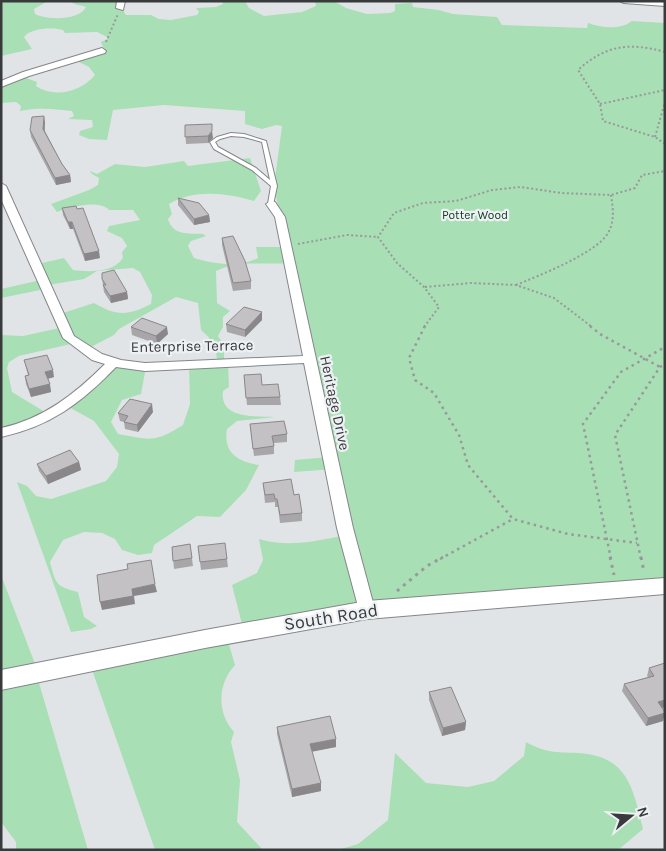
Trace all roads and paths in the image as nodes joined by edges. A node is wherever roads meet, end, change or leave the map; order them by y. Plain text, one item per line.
1 (624, 1) edge
2 (665, 4) edge
3 (120, 5) edge
4 (102, 51) joint
5 (665, 52) edge
6 (1, 84) edge
7 (665, 90) edge
8 (665, 102) edge
9 (600, 104) junction
10 (655, 137) junction
11 (665, 144) edge
12 (665, 171) edge
13 (1, 186) edge
14 (274, 186) junction
15 (611, 195) junction
16 (271, 204) joint
17 (378, 237) junction
18 (286, 247) junction
19 (516, 285) junction
20 (424, 287) junction
21 (665, 347) edge
22 (310, 359) junction
23 (646, 359) junction
24 (114, 362) junction
25 (665, 364) edge
26 (660, 367) junction
27 (1, 433) edge
28 (513, 519) junction
29 (606, 539) junction
30 (637, 543) junction
31 (656, 587) edge
32 (617, 591) junction
33 (392, 595) dead end
34 (367, 610) junction
35 (1, 680) edge

1 - 2 street
3 - 4 path
4 - 6 street
5 - 9 path
7 - 9 path
8 - 10 path
9 - 10 path
10 - 11 path
12 - 15 path
13 - 24 street, Enterprise Terrace
14 - 14 lane
14 - 16 lane
15 - 17 path
15 - 19 path
16 - 18 street, Heritage Drive
17 - 18 path
17 - 20 path
18 - 22 street, Heritage Drive
19 - 20 path
19 - 23 path
20 - 28 path
21 - 23 path
22 - 24 street, Enterprise Terrace
22 - 34 street, Heritage Drive
23 - 26 path
23 - 29 path
24 - 27 street
25 - 26 path
26 - 30 path
28 - 29 path
28 - 33 path
29 - 30 path
29 - 32 path
30 - 31 path
31 - 32 street, South Road
32 - 34 street, South Road
34 - 35 street, South Road

